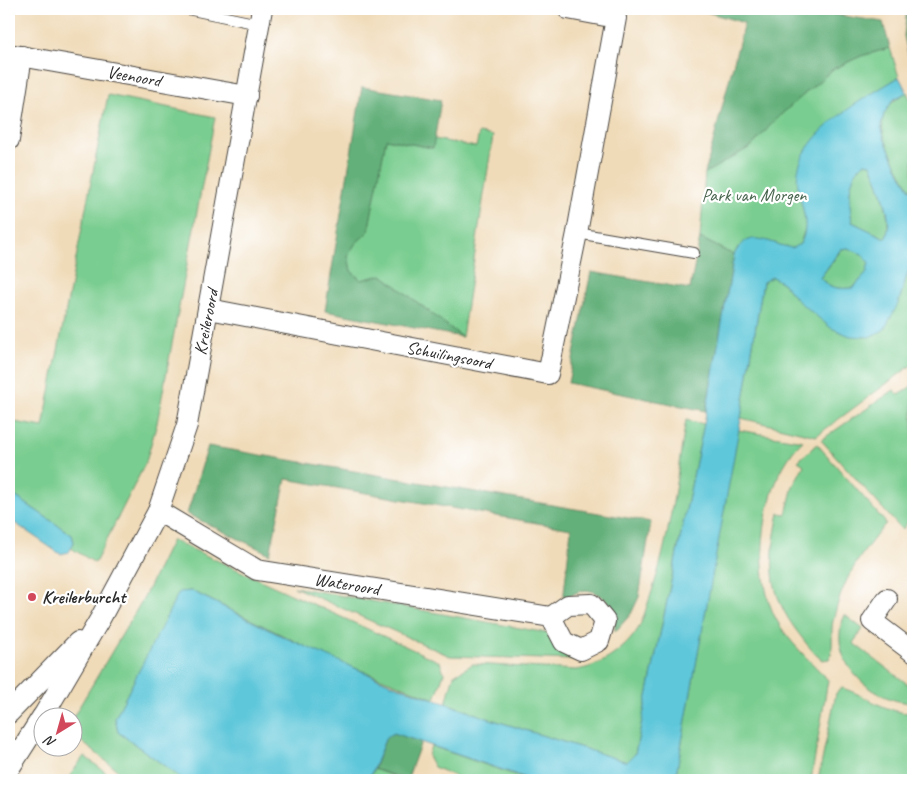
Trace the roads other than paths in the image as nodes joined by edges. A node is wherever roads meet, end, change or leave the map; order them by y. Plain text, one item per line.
1 (187, 9) edge
2 (568, 9) edge
3 (212, 11) edge
4 (261, 16) edge
5 (15, 55) edge
6 (247, 96) junction
7 (9, 140) edge
8 (577, 232) junction
9 (694, 253) dead end
10 (209, 309) junction
11 (158, 511) junction
12 (887, 599) dead end
13 (551, 617) dead end
14 (100, 619) junction
15 (913, 652) edge
16 (49, 706) edge
17 (9, 713) edge
18 (32, 734) edge
19 (9, 769) edge

1 - 3 lane
2 - 8 street, Schuilingsoord
3 - 4 lane
4 - 6 street, Kreileroord
5 - 6 street, Veenoord
5 - 7 street, Veenoord
6 - 10 street, Kreileroord
8 - 9 lane
8 - 10 street, Schuilingsoord
10 - 11 street, Kreileroord
11 - 13 street, Wateroord
11 - 14 street, Kreileroord
12 - 15 street
14 - 16 street, Kreileroord
14 - 17 street, Kreileroord
18 - 19 street, Kreileroord

